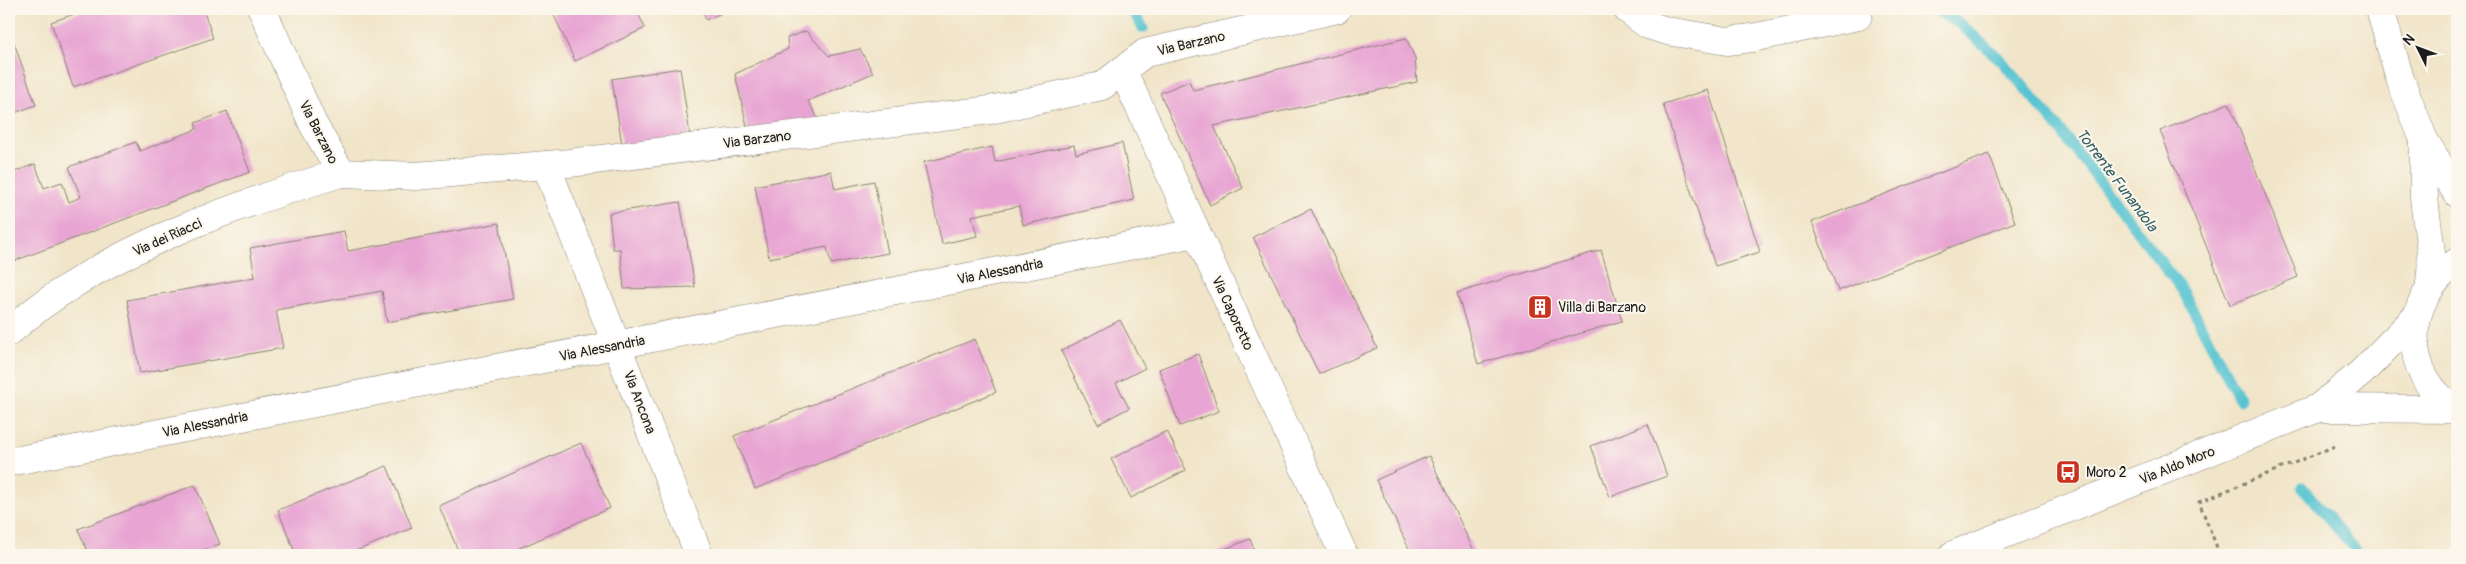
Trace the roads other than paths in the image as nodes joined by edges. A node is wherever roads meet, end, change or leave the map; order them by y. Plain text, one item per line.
1 (262, 9) edge
2 (1337, 9) edge
3 (1627, 9) edge
4 (2380, 9) edge
5 (1858, 16) dead end
6 (1123, 71) junction
7 (2424, 140) junction
8 (546, 165) junction
9 (340, 173) junction
10 (2457, 193) edge
11 (1196, 232) junction
12 (2457, 262) edge
13 (2429, 289) junction
14 (2417, 316) junction
15 (9, 332) edge
16 (618, 345) junction
17 (2318, 408) junction
18 (2456, 409) edge
19 (9, 462) edge
20 (699, 555) edge
21 (1344, 555) edge
22 (1953, 555) edge

1 - 9 street, Via Barzano
2 - 6 street, Via Barzano
3 - 5 street
4 - 7 street
6 - 8 street, Via Barzano
6 - 11 street, Via Caporetto
7 - 10 street
7 - 13 street
8 - 9 street, Via Barzano
8 - 16 street, Via Ancona
9 - 15 street, Via dei Riacci
11 - 16 street, Via Alessandria
11 - 21 street, Via Caporetto
12 - 13 street
13 - 14 street
14 - 17 street, Via Aldo Moro
14 - 18 street
16 - 19 street, Via Alessandria
16 - 20 street, Via Ancona
17 - 18 street, Via Aldo Moro
17 - 22 street, Via Aldo Moro

